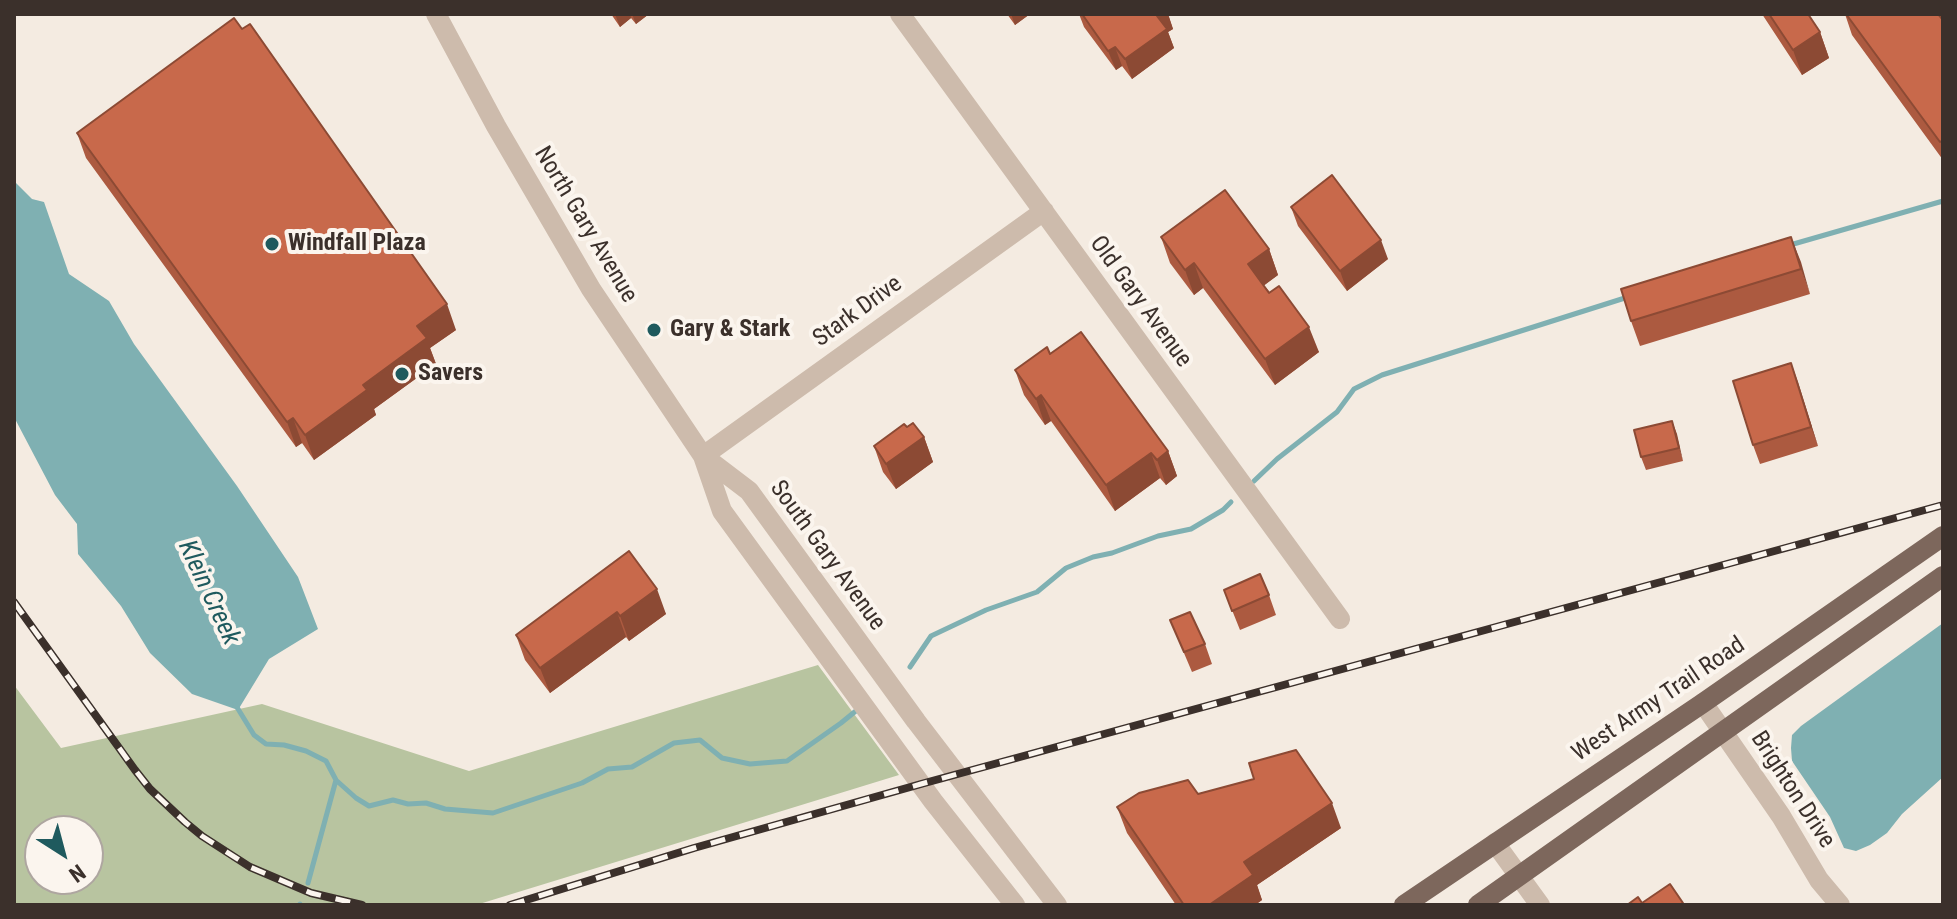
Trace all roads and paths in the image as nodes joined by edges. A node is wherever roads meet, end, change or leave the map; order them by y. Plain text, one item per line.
1 (436, 14) edge
2 (900, 14) edge
3 (1044, 211) junction
4 (703, 456) junction
5 (1943, 536) edge
6 (1943, 576) edge
7 (1340, 619) dead end
8 (1703, 703) junction
9 (1723, 732) junction
10 (1495, 843) junction
11 (1519, 876) junction
12 (1015, 905) edge
13 (1057, 905) edge
14 (1404, 905) edge
15 (1478, 905) edge
16 (1540, 905) edge
17 (1840, 905) edge

1 - 4 street, North Gary Avenue
2 - 3 street, Old Gary Avenue
3 - 4 street, Stark Drive
3 - 7 street, Old Gary Avenue
4 - 12 street
4 - 13 street, South Gary Avenue
5 - 8 main road, West Army Trail Road
6 - 9 main road
8 - 9 street, Brighton Drive
8 - 10 main road, West Army Trail Road
9 - 11 main road
9 - 17 street, Brighton Drive
10 - 11 street
10 - 14 main road, West Army Trail Road
11 - 15 main road
11 - 16 street

